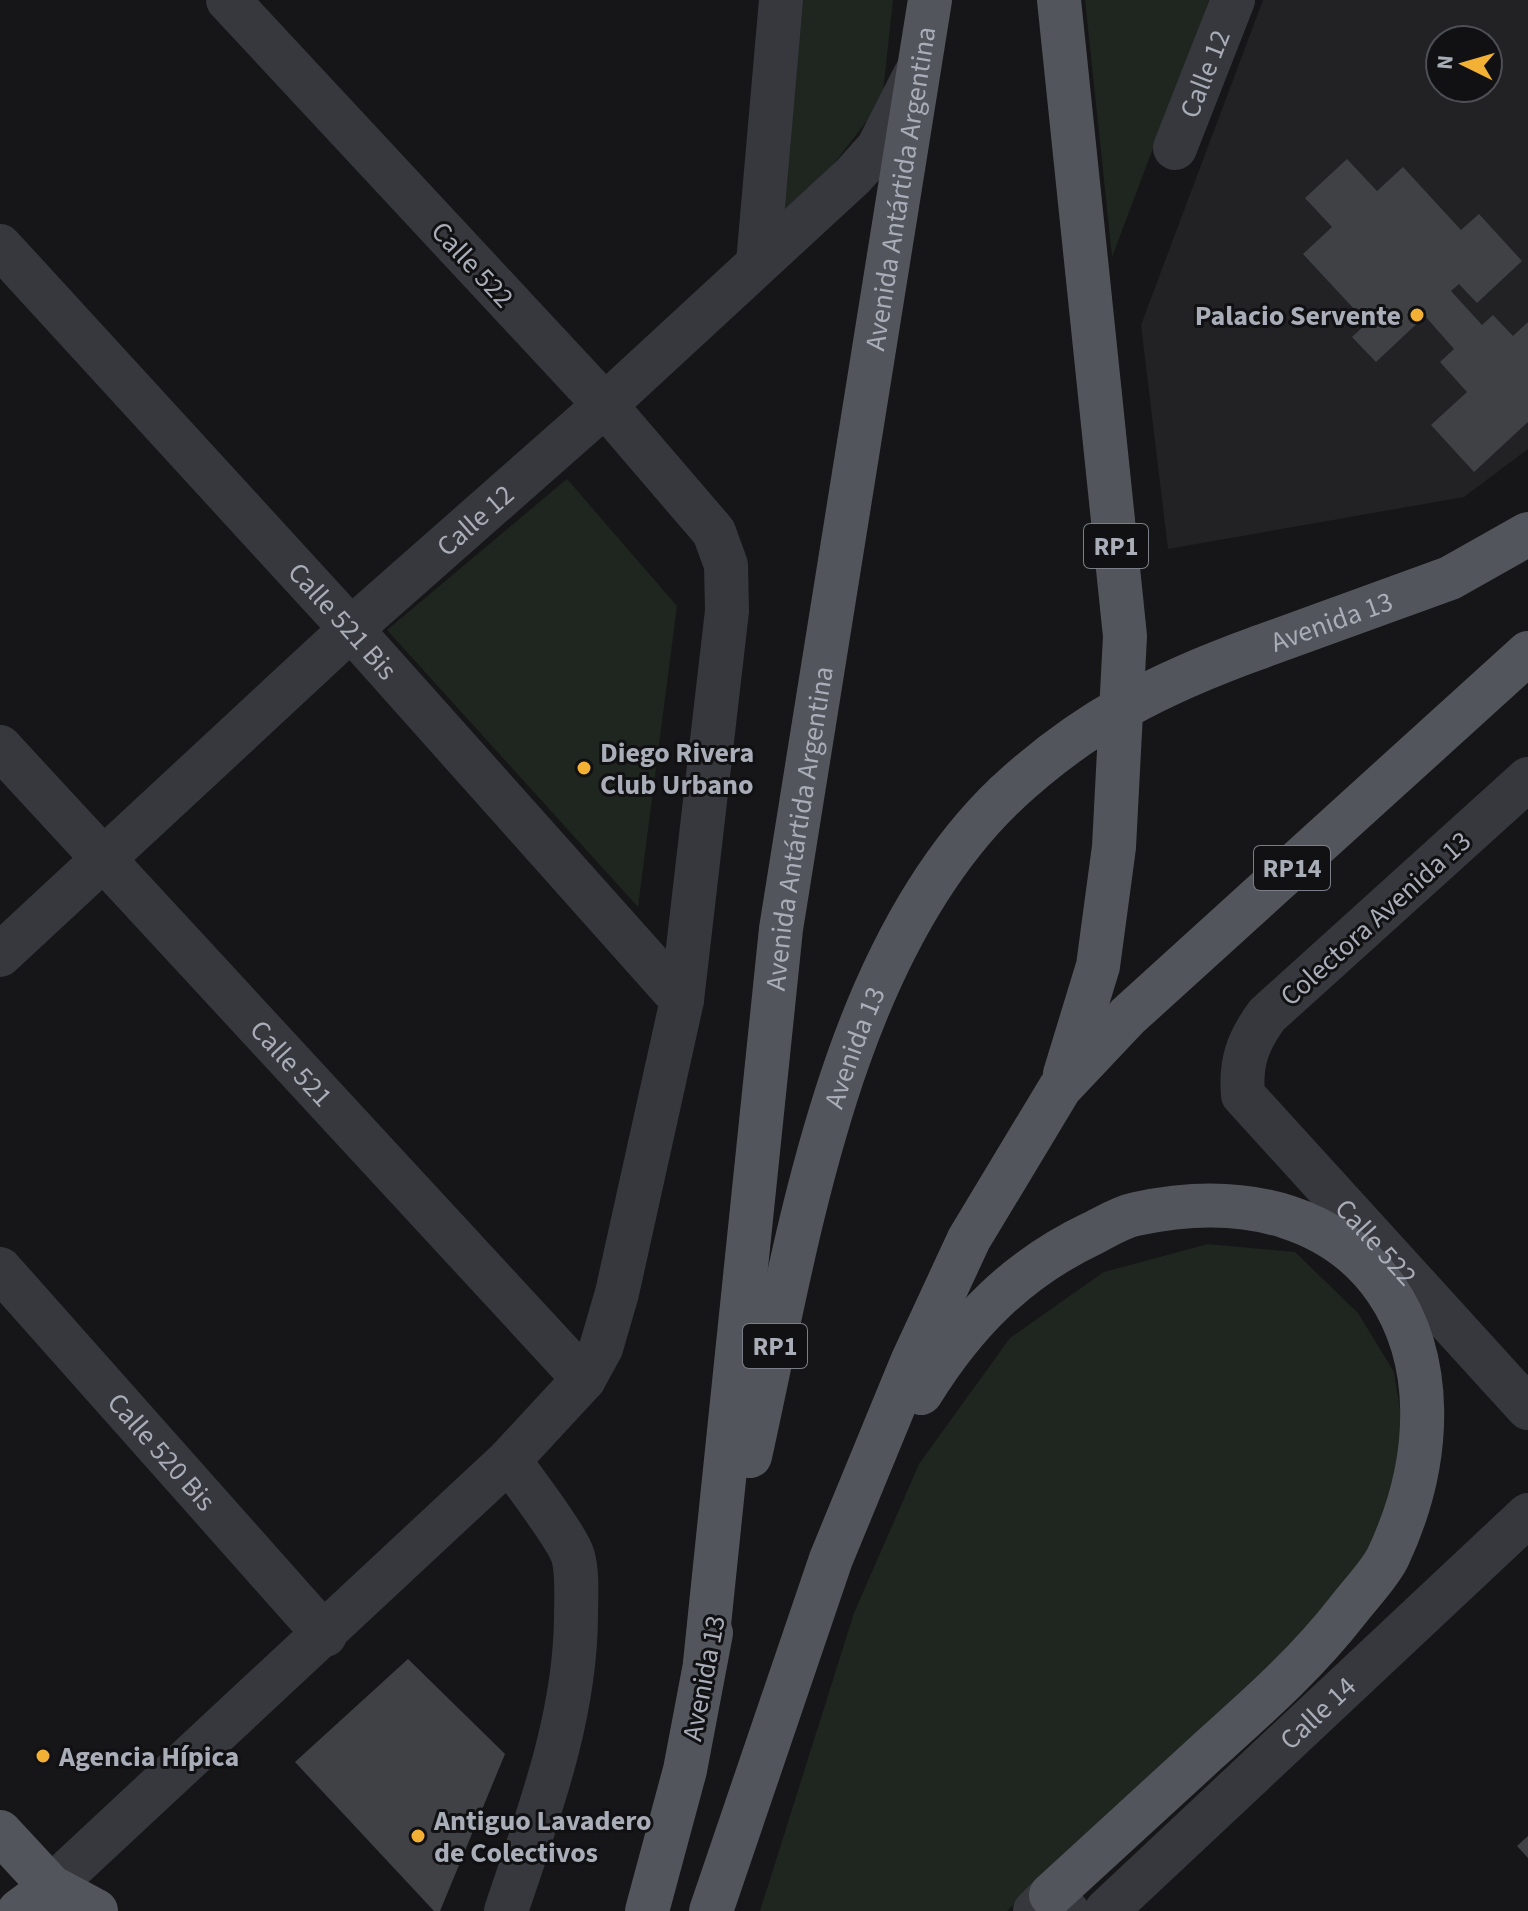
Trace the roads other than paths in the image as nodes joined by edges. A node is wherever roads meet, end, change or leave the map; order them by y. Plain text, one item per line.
1 (228, 0) edge
2 (781, 0) edge
3 (930, 0) edge
4 (1059, 0) edge
5 (1233, 0) edge
6 (921, 62) junction
7 (1175, 148) dead end
8 (0, 246) edge
9 (758, 263) junction
10 (605, 405) junction
11 (1528, 534) edge
12 (351, 629) junction
13 (1528, 653) edge
14 (0, 747) edge
15 (1528, 779) edge
16 (103, 857) junction
17 (0, 955) edge
18 (682, 1000) junction
19 (1240, 1069) joint
20 (1060, 1088) junction
21 (0, 1269) edge
22 (584, 1379) junction
23 (1528, 1408) edge
24 (876, 1446) junction
25 (509, 1460) junction
26 (1528, 1515) edge
27 (325, 1635) junction
28 (705, 1663) junction
29 (0, 1832) edge
30 (40, 1905) edge
31 (1051, 1906) edge
32 (96, 1911) edge
33 (506, 1911) edge
34 (647, 1911) edge
35 (711, 1911) edge
36 (1106, 1911) edge

1 - 10 street, Calle 522
2 - 9 street
3 - 6 main road, Avenida Antártida Argentina
4 - 20 main road, RP1
5 - 7 street, Calle 12
6 - 9 street, Calle 12
6 - 28 main road, Avenida Antártida Argentina
8 - 12 street, Calle 521 Bis
9 - 10 street, Calle 12
10 - 12 street, Calle 12
10 - 18 street, Calle 522
11 - 28 main road, Avenida 13 / RP1, bridge
12 - 16 street, Calle 12
12 - 18 street, Calle 521 Bis
13 - 20 main road, RP14
14 - 16 street, Calle 521
15 - 19 street, Colectora Avenida 13
16 - 17 street, Calle 12
16 - 22 street, Calle 521
18 - 22 street
19 - 23 street, Calle 522
20 - 24 main road, RP1
21 - 27 street, Calle 520 Bis
22 - 25 street
24 - 31 main road
24 - 35 main road, RP1
25 - 27 street
25 - 33 street
26 - 36 street, Calle 14
27 - 30 street
28 - 34 main road, Avenida 13 / RP1
29 - 30 main road
30 - 32 main road

